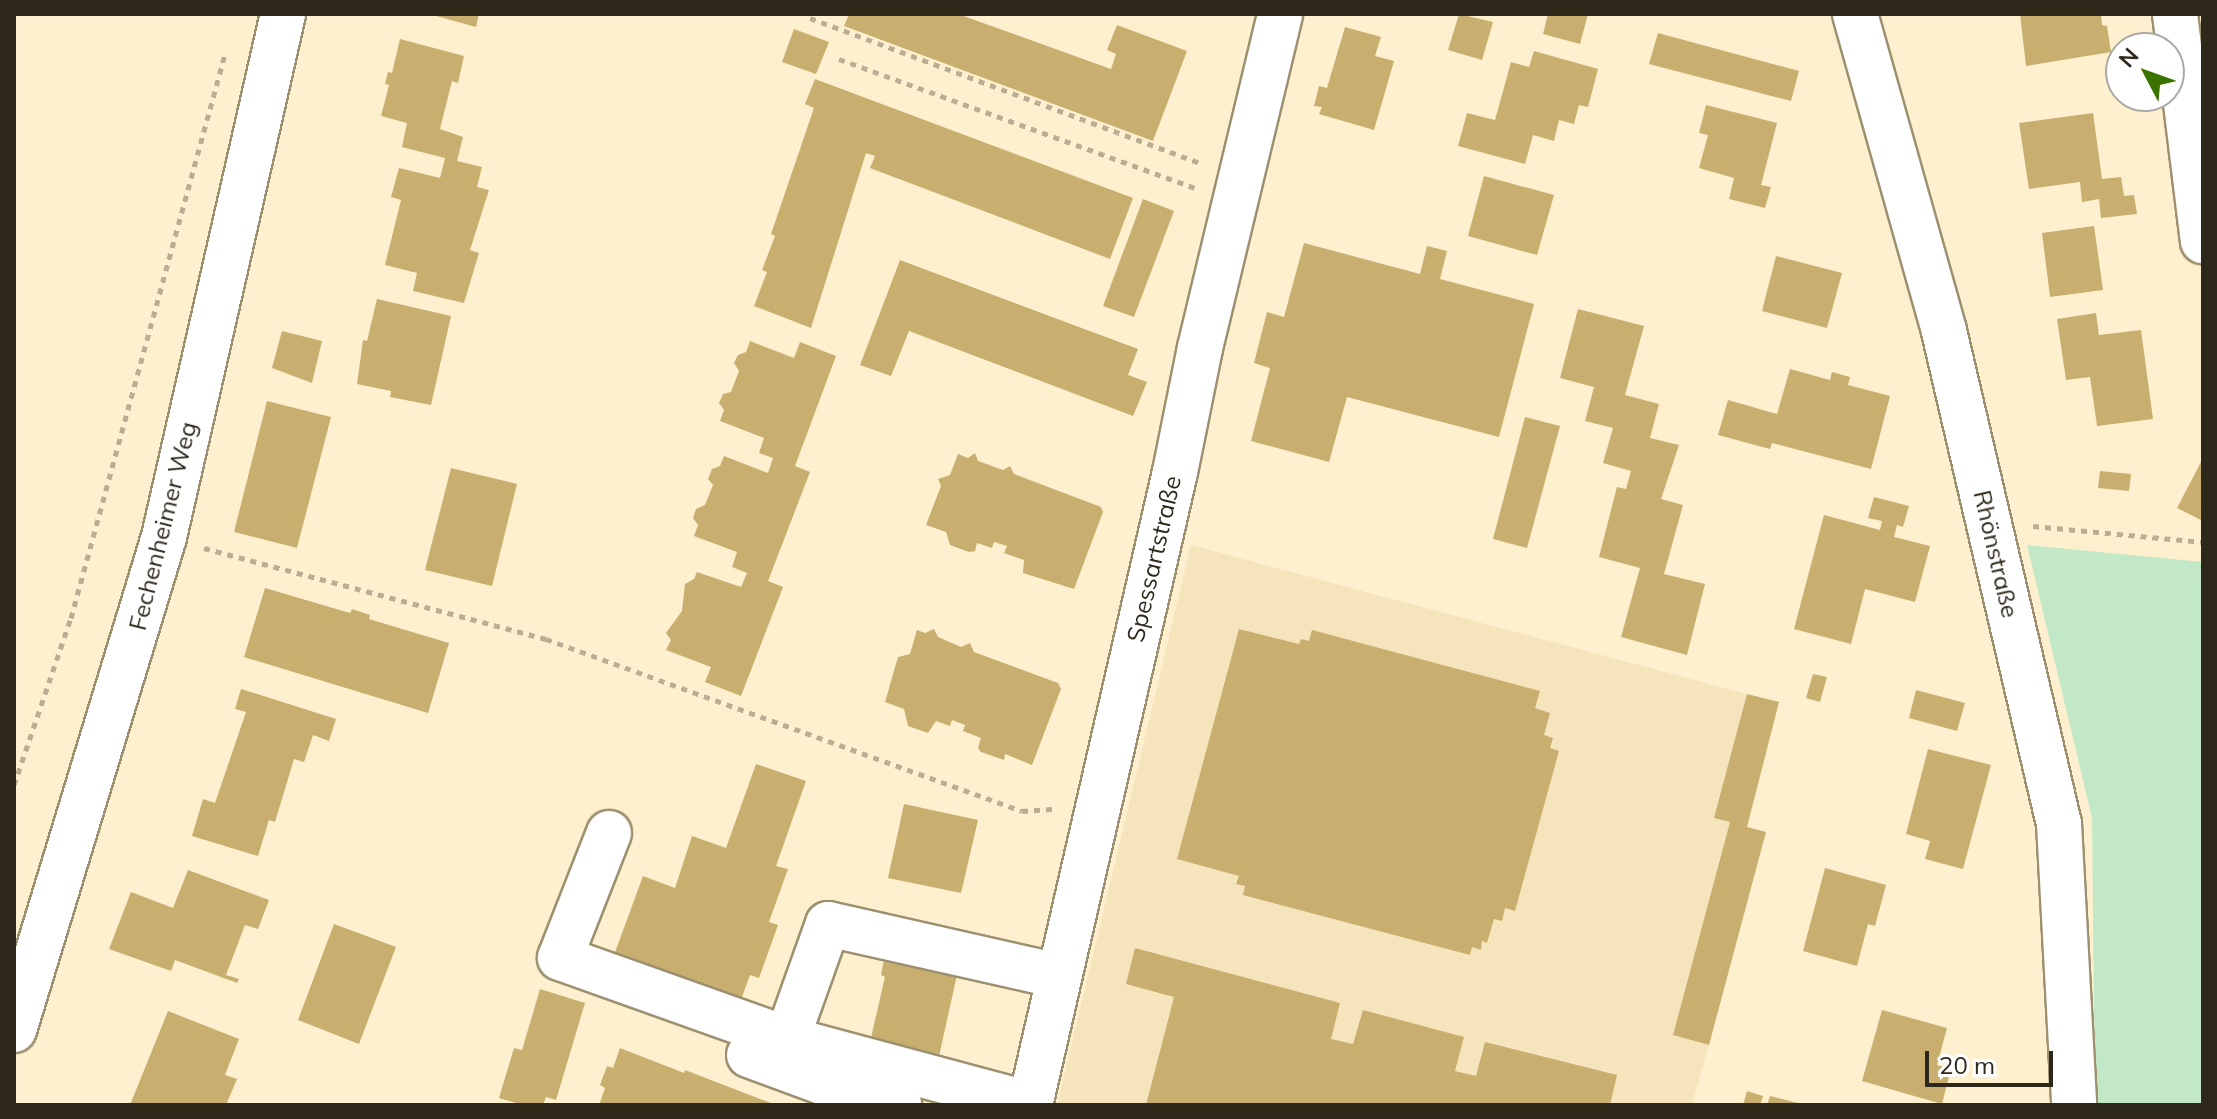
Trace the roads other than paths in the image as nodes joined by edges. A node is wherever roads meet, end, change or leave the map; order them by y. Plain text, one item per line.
1 (283, 14) edge
2 (1280, 14) edge
3 (1855, 14) edge
4 (2175, 14) edge
5 (2203, 241) edge
6 (609, 833) dead end
7 (1059, 976) junction
8 (641, 1016) dead end
9 (14, 1030) edge
10 (787, 1039) junction
11 (1030, 1104) edge
12 (899, 1105) edge
13 (2074, 1105) edge

1 - 9 street, Fechenheimer Weg
2 - 7 street, Spessartstraße
3 - 13 street, Rhönstraße
4 - 5 street
6 - 10 street
7 - 10 street
7 - 11 street, Spessartstraße
8 - 12 street
10 - 11 street

